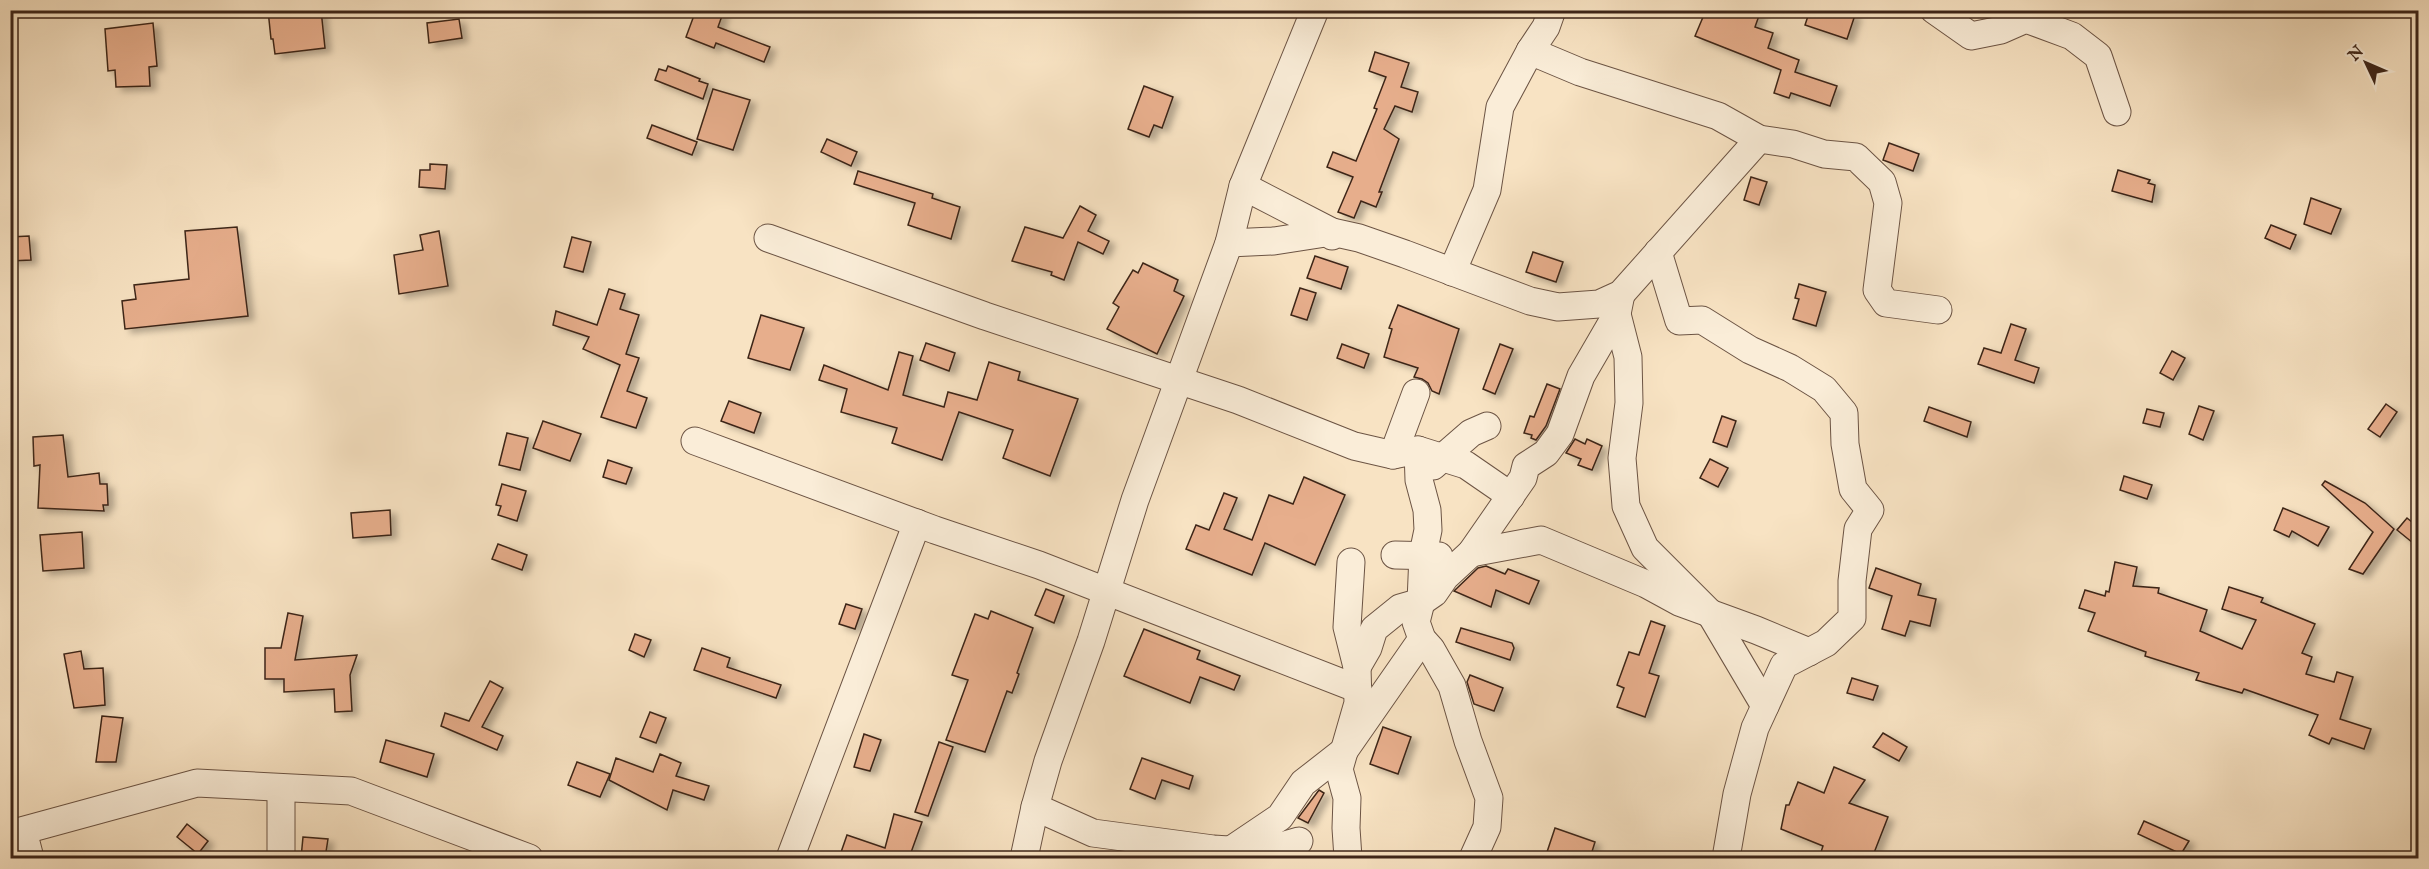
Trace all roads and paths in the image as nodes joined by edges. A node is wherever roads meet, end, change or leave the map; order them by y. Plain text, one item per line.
1 (1315, 10) edge
2 (1552, 10) edge
3 (1934, 10) edge
4 (1530, 51) junction
5 (2117, 112) dead end
6 (1759, 139) junction
7 (1243, 186) junction
8 (768, 238) dead end
9 (1332, 241) junction
10 (1228, 243) junction
11 (1658, 252) junction
12 (1452, 272) junction
13 (1619, 304) junction
14 (1938, 310) dead end
15 (1178, 380) junction
16 (1416, 393) dead end
17 (1487, 426) dead end
18 (695, 441) dead end
19 (1418, 454) junction
20 (1511, 496) junction
21 (917, 524) junction
22 (1423, 554) junction
23 (1395, 555) dead end
24 (1467, 556) junction
25 (1352, 562) dead end
26 (1107, 592) junction
27 (1421, 602) junction
28 (1710, 613) junction
29 (1347, 625) junction
30 (1374, 629) junction
31 (1422, 639) junction
32 (1809, 652) junction
33 (1357, 678) junction
34 (1765, 706) junction
35 (1344, 751) junction
36 (281, 788) junction
37 (1035, 807) junction
38 (17, 832) edge
39 (1299, 842) dead end
40 (1231, 850) junction
41 (30, 858) edge
42 (281, 858) edge
43 (529, 858) edge
44 (790, 858) edge
45 (1024, 858) edge
46 (1348, 858) edge
47 (1473, 858) edge
48 (1726, 858) edge

1 - 7 street
2 - 4 street
3 - 5 street
4 - 6 street
4 - 12 street
6 - 11 street
6 - 14 street
7 - 9 street
7 - 10 street
8 - 15 street
9 - 10 street
9 - 12 street
10 - 15 street
11 - 13 street
11 - 32 street
12 - 13 street
13 - 20 street
13 - 28 street
15 - 19 street
15 - 26 street
16 - 19 street
17 - 19 street
18 - 21 street
19 - 20 street
19 - 22 street
20 - 24 street
21 - 26 street
21 - 44 street
22 - 23 street
22 - 24 street
22 - 27 street
24 - 27 street
24 - 28 street
25 - 29 street
26 - 33 street
26 - 37 street
27 - 30 street
27 - 31 street
28 - 32 street
28 - 34 street
29 - 30 street
29 - 33 street
30 - 33 street
31 - 35 street
31 - 47 street
32 - 34 street
33 - 35 street
34 - 48 street
35 - 40 street
35 - 46 street
36 - 38 street
36 - 42 street
36 - 43 street
37 - 40 street
37 - 45 street
38 - 41 street
39 - 40 street

